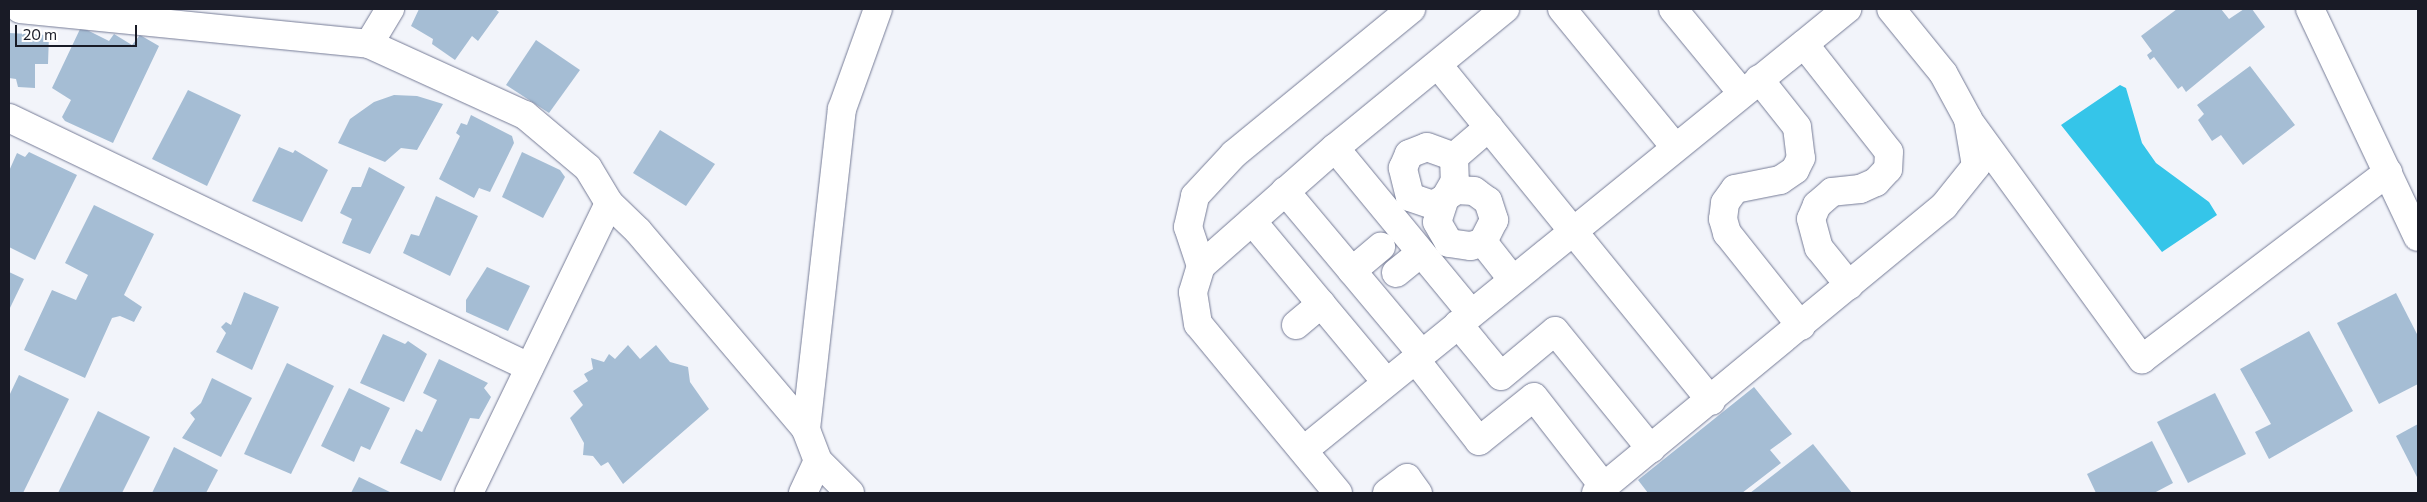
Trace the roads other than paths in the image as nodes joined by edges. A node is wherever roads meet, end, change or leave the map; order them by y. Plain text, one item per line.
1 (20, 9) edge
2 (390, 9) edge
3 (878, 9) edge
4 (1411, 9) edge
5 (1505, 9) edge
6 (1562, 9) edge
7 (1672, 9) edge
8 (1847, 9) edge
9 (1891, 9) edge
10 (2310, 9) edge
11 (369, 44) junction
12 (1804, 44) junction
13 (1438, 64) junction
14 (1751, 86) junction
15 (9, 118) edge
16 (1968, 120) junction
17 (1489, 127) junction
18 (1675, 147) junction
19 (1335, 148) junction
20 (1454, 157) junction
21 (2388, 172) junction
22 (1285, 191) junction
23 (1445, 198) junction
24 (609, 203) junction
25 (2415, 218) edge
26 (1252, 221) junction
27 (1572, 230) junction
28 (1483, 242) junction
29 (1381, 247) dead end
30 (1421, 252) junction
31 (1201, 266) junction
32 (1352, 271) junction
33 (1396, 273) dead end
34 (1512, 279) junction
35 (1850, 285) junction
36 (1321, 304) junction
37 (1464, 318) junction
38 (1296, 325) dead end
39 (1801, 326) junction
40 (1418, 356) junction
41 (529, 367) junction
42 (1386, 382) junction
43 (1711, 401) junction
44 (806, 429) junction
45 (1651, 449) junction
46 (1304, 450) junction
47 (818, 461) junction
48 (1600, 490) edge
49 (470, 493) edge
50 (803, 493) edge
51 (850, 493) edge
52 (1338, 493) edge
53 (1387, 493) edge
54 (1418, 493) edge

1 - 11 street
2 - 11 street
3 - 44 street
4 - 31 street
5 - 13 street
6 - 18 street
7 - 14 street
8 - 12 street
9 - 16 street
10 - 21 street
11 - 24 street
12 - 14 street
12 - 35 street
13 - 17 street
13 - 19 street
14 - 18 street
14 - 39 street
15 - 41 street
16 - 21 street
16 - 35 street
17 - 20 street
17 - 27 street
18 - 27 street
19 - 22 street
19 - 30 street
20 - 23 street
20 - 23 street
21 - 25 street
22 - 26 street
22 - 32 street
23 - 28 street
23 - 28 street
24 - 41 street
24 - 44 street
26 - 31 street
26 - 36 street
27 - 34 street
27 - 43 street
28 - 34 street
29 - 32 street
30 - 33 street
30 - 37 street
31 - 46 street
32 - 40 street
34 - 37 street
35 - 39 street
36 - 38 street
36 - 42 street
37 - 40 street
37 - 45 street
39 - 43 street
40 - 42 street
40 - 48 street
41 - 49 street
42 - 46 street
43 - 45 street
44 - 47 street
45 - 48 street
46 - 52 street
47 - 50 street
47 - 51 street
53 - 54 street

